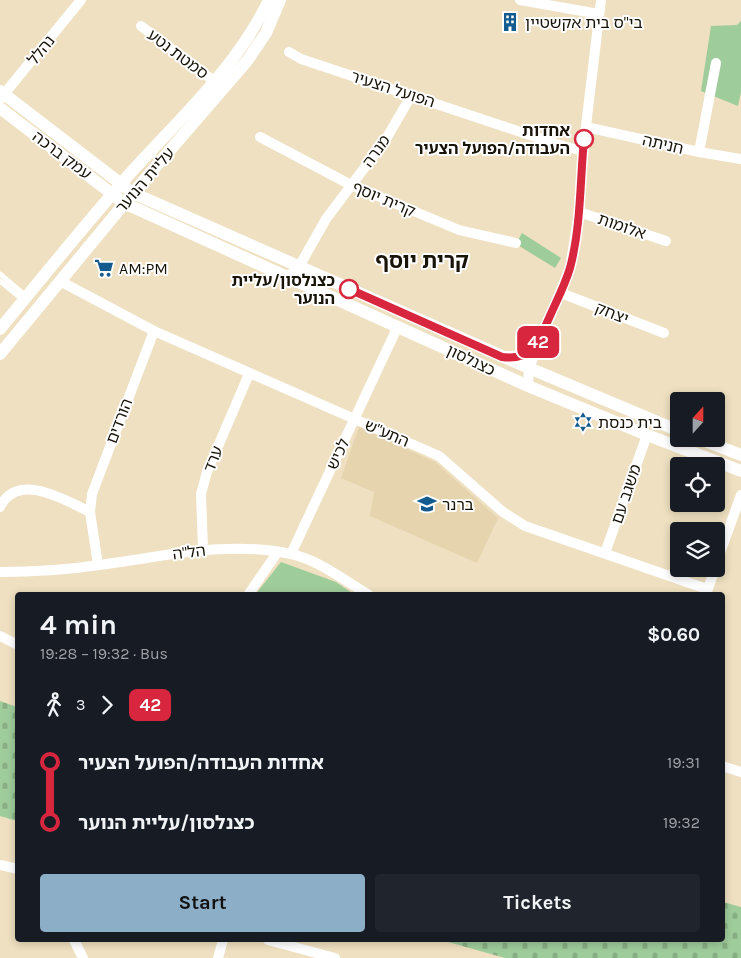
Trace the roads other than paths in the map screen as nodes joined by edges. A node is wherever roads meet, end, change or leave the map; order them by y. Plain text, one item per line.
1 (81, 0) edge
2 (269, 0) edge
3 (280, 0) edge
4 (520, 0) edge
5 (601, 0) edge
6 (599, 14) junction
7 (141, 26) dead end
8 (289, 52) dead end
9 (716, 63) dead end
10 (214, 82) junction
11 (2, 95) edge
12 (411, 96) junction
13 (0, 108) edge
14 (586, 127) junction
15 (260, 137) dead end
16 (583, 151) junction
17 (699, 152) junction
18 (741, 159) edge
19 (351, 185) junction
20 (117, 189) junction
21 (128, 198) junction
22 (578, 212) junction
23 (666, 241) dead end
24 (516, 243) dead end
25 (299, 268) junction
26 (0, 274) edge
27 (286, 276) junction
28 (60, 280) junction
29 (0, 281) edge
30 (560, 293) junction
31 (25, 298) junction
32 (398, 326) junction
33 (0, 329) edge
34 (154, 331) junction
35 (664, 333) dead end
36 (540, 340) junction
37 (0, 354) edge
38 (502, 357) junction
39 (529, 368) junction
40 (248, 374) junction
41 (528, 386) junction
42 (354, 419) junction
43 (670, 426) edge
44 (647, 435) junction
45 (723, 448) edge
46 (741, 455) edge
47 (741, 470) edge
48 (741, 495) edge
49 (0, 507) edge
50 (90, 512) junction
51 (725, 539) edge
52 (203, 549) junction
53 (277, 553) junction
54 (606, 553) junction
55 (291, 554) junction
56 (98, 566) junction
57 (0, 572) edge
58 (712, 577) edge
59 (250, 592) edge
60 (364, 592) edge
61 (706, 592) edge
62 (0, 636) edge
63 (15, 644) edge
64 (725, 767) edge
65 (741, 772) edge
66 (0, 865) edge
67 (15, 868) edge
68 (75, 942) edge
69 (222, 942) edge
70 (275, 942) edge
71 (83, 958) edge
72 (218, 958) edge
73 (335, 958) edge

1 - 11 street, נהלל
2 - 10 street, עליית הנוער
3 - 21 street, עליית הנוער
4 - 6 street
5 - 6 street
6 - 14 street
7 - 10 street, סמטת נטע
8 - 12 street, הפועל הצעיר
9 - 17 street
10 - 20 street, עליית הנוער
11 - 20 street, עמק ברכה
12 - 16 street, הפועל הצעיר
12 - 19 street, מנרה
13 - 20 street, עמק ברכה
14 - 16 street
14 - 17 street, חניתה
15 - 19 street, קרית יוסף
16 - 22 street
17 - 18 street, חניתה
19 - 24 street, קרית יוסף
19 - 25 street, מנרה
20 - 21 street, עמק ברכה
20 - 31 street, עליית הנוער
21 - 25 street, כצנלסון
21 - 27 street, כצנלסון
21 - 28 street, עליית הנוער
22 - 23 street, אלומות
22 - 30 street
25 - 27 street
25 - 38 street, כצנלסון
26 - 31 lane
27 - 32 street, כצנלסון
28 - 34 street, התע"ש
28 - 37 street, עליית הנוער
29 - 31 lane
30 - 35 street, יצחק
30 - 36 street
31 - 33 street, עליית הנוער
32 - 41 street, כצנלסון
32 - 42 street, לכיש
34 - 40 street, התע"ש
34 - 50 street, הורדים
36 - 38 street
36 - 39 street
38 - 39 street, כצנלסון
39 - 41 street
39 - 43 street, כצנלסון
40 - 42 street, התע"ש
40 - 52 street, ערד
41 - 44 street, כצנלסון
42 - 54 street, התע"ש
42 - 55 street, לכיש
44 - 47 street, כצנלסון
44 - 54 street, משגב עם
45 - 46 street
48 - 51 street
49 - 50 street
50 - 56 street, הורדים
52 - 53 street, הל"ה
52 - 56 street, הל"ה
53 - 55 street, הל"ה
53 - 59 street
54 - 61 street, התע"ש
55 - 60 street, הל"ה
56 - 57 street, הל"ה
58 - 61 street
62 - 63 street
64 - 65 street
66 - 67 street
68 - 71 street
69 - 72 street
70 - 73 street

